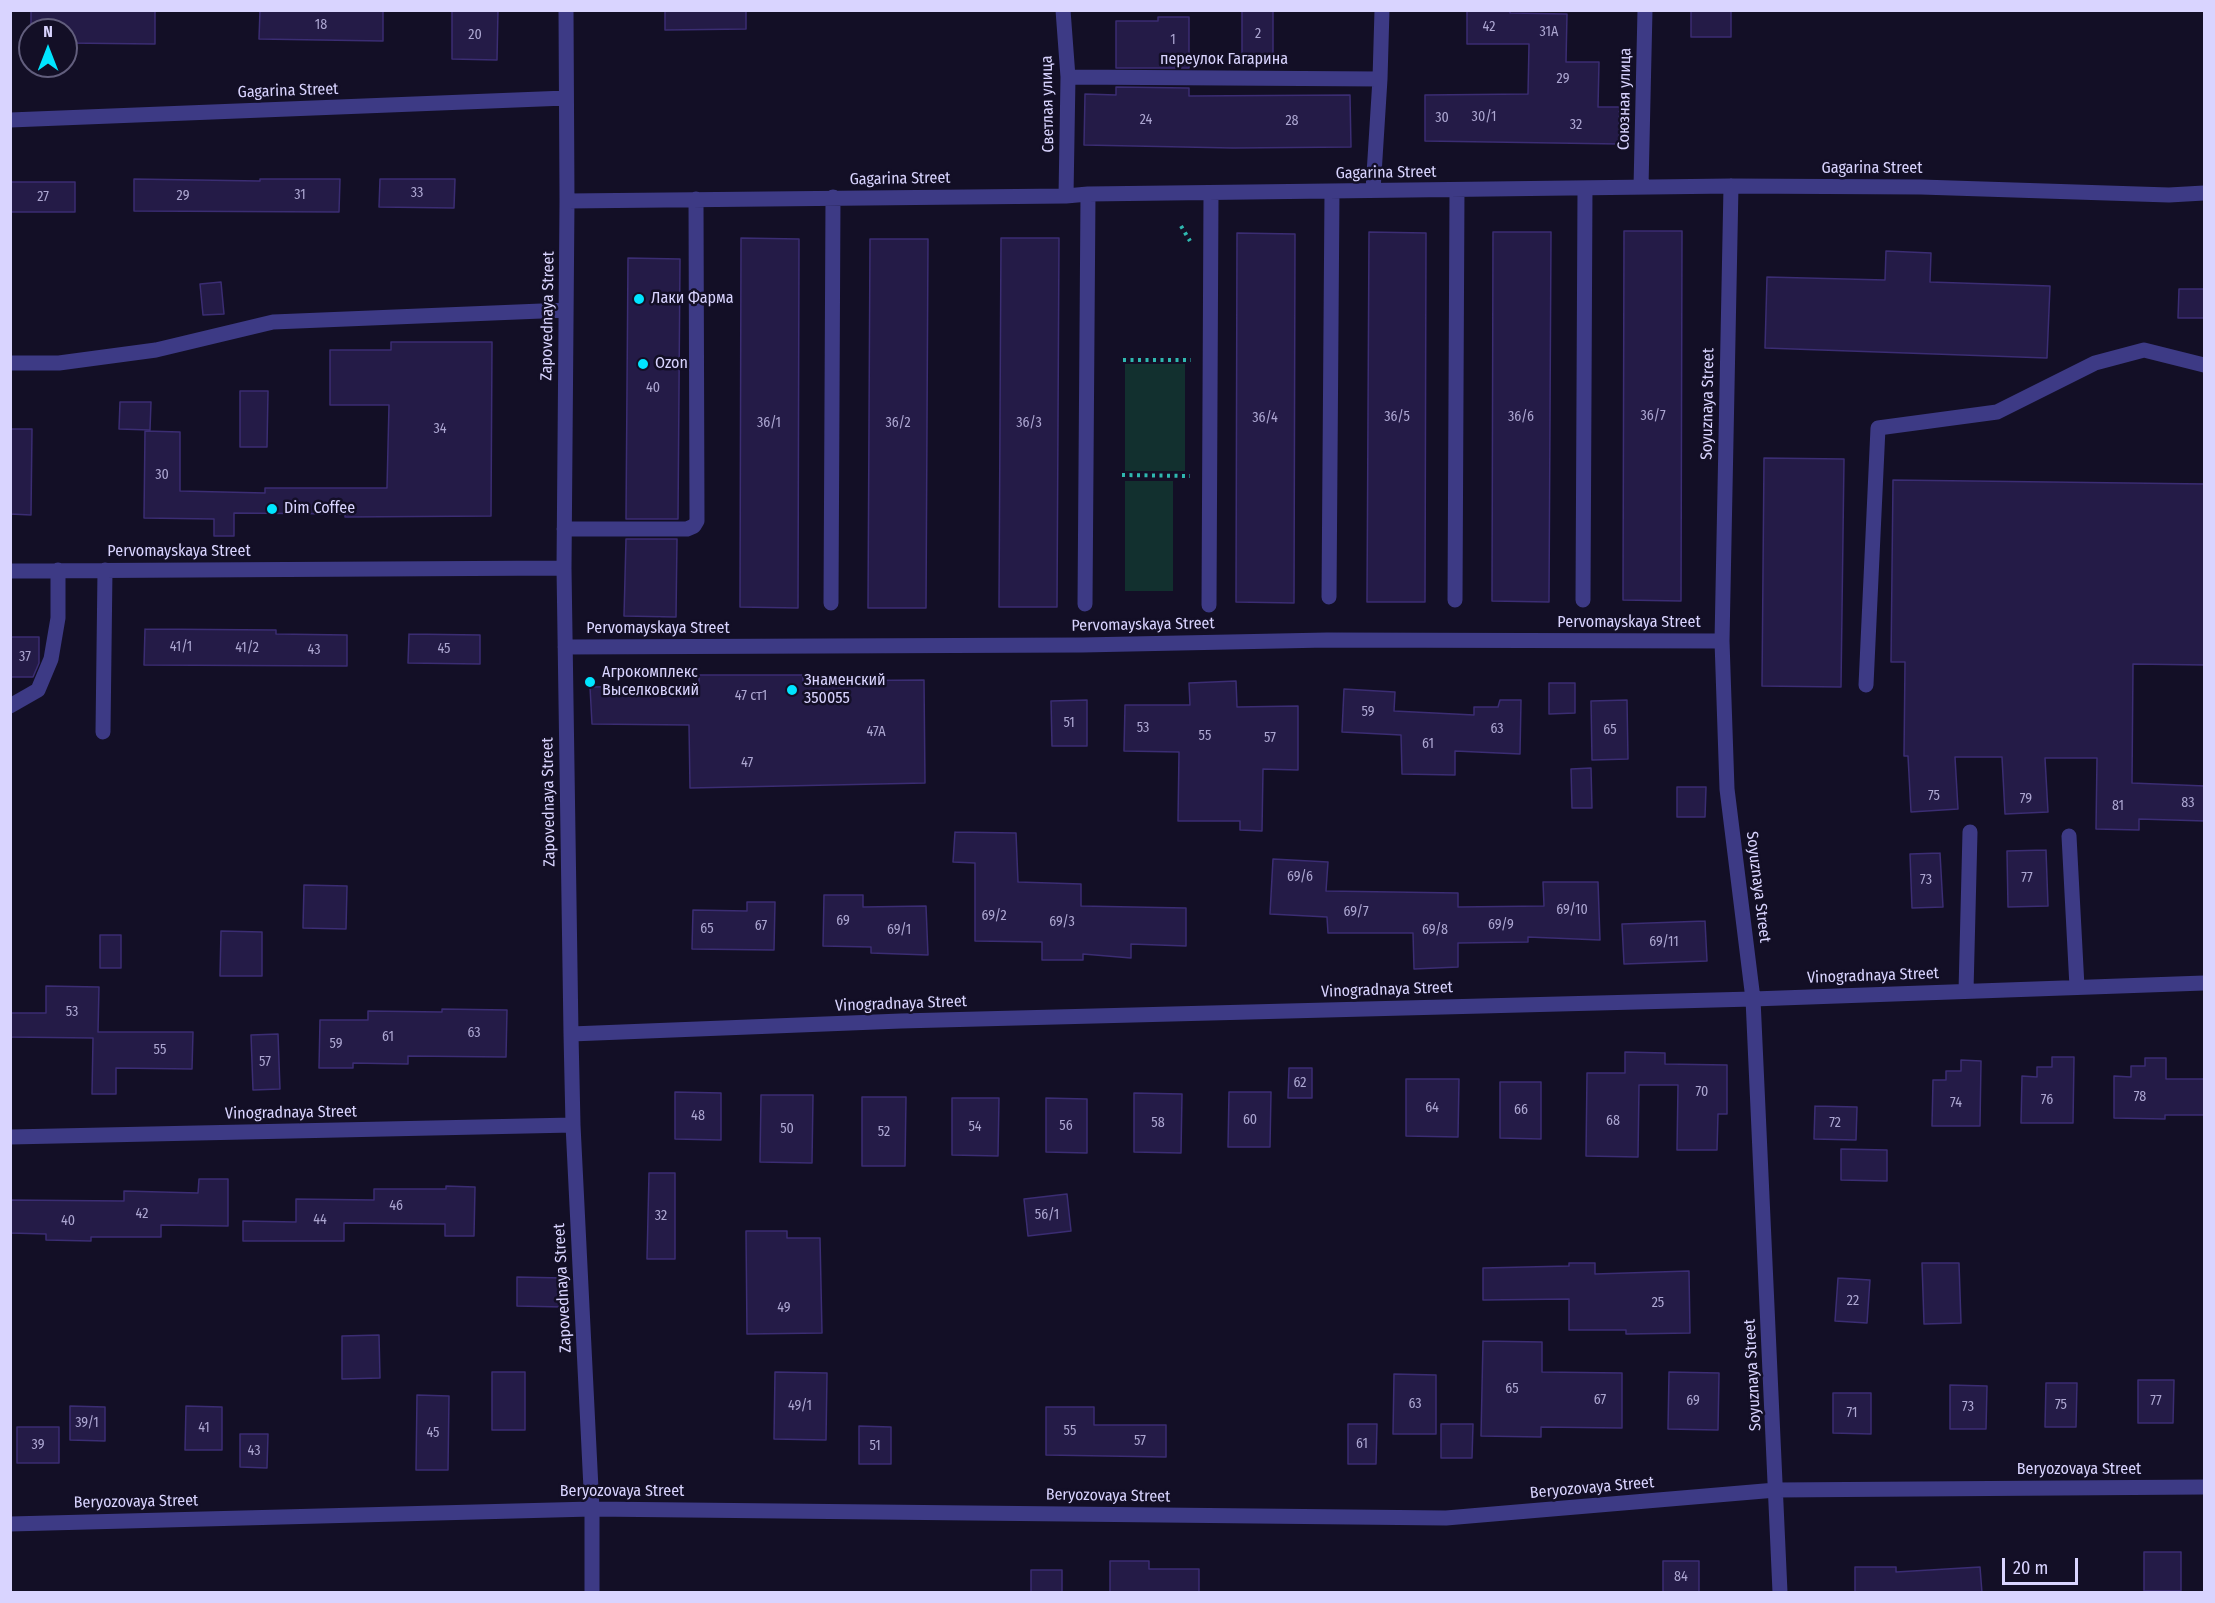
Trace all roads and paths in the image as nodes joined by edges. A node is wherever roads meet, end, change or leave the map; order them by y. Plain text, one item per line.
1 (566, 10) edge
2 (1063, 10) edge
3 (1382, 10) edge
4 (1645, 10) edge
5 (1068, 77) junction
6 (1380, 79) junction
7 (566, 98) junction
8 (10, 120) edge
9 (1731, 186) junction
10 (1585, 188) junction
11 (1641, 188) junction
12 (1373, 190) junction
13 (1457, 190) junction
14 (1332, 191) junction
15 (1211, 193) junction
16 (2205, 193) edge
17 (1088, 194) junction
18 (1066, 196) junction
19 (833, 197) junction
20 (696, 199) junction
21 (567, 201) junction
22 (566, 310) junction
23 (1123, 360) dead end
24 (1192, 360) dead end
25 (10, 363) edge
26 (2205, 365) edge
27 (1122, 475) dead end
28 (1192, 476) dead end
29 (564, 529) junction
30 (564, 568) junction
31 (58, 570) junction
32 (105, 570) junction
33 (10, 571) edge
34 (1329, 597) dead end
35 (1455, 600) dead end
36 (1583, 600) dead end
37 (831, 603) dead end
38 (1085, 604) dead end
39 (1209, 604) dead end
40 (1722, 641) junction
41 (565, 647) junction
42 (1866, 685) dead end
43 (10, 706) edge
44 (104, 732) dead end
45 (1970, 832) dead end
46 (2069, 836) dead end
47 (2205, 983) edge
48 (2077, 987) junction
49 (1966, 991) junction
50 (1753, 999) junction
51 (571, 1034) junction
52 (573, 1125) junction
53 (10, 1137) edge
54 (2205, 1486) edge
55 (1776, 1490) junction
56 (592, 1509) junction
57 (10, 1524) edge
58 (592, 1593) edge
59 (1780, 1593) edge

1 - 7 street, Zapovednaya Street
2 - 5 street, Светлая улица
3 - 6 street
4 - 11 street, Союзная улица
5 - 6 street, переулок Гагарина
5 - 18 street, Светлая улица
6 - 12 street
7 - 8 street, Gagarina Street
7 - 21 street, Zapovednaya Street
9 - 11 street, Gagarina Street
9 - 16 street, Gagarina Street
9 - 40 street, Soyuznaya Street
10 - 11 street, Gagarina Street
10 - 13 street, Gagarina Street
10 - 36 street
12 - 13 street, Gagarina Street
12 - 14 street, Gagarina Street
13 - 35 street
14 - 15 street, Gagarina Street
14 - 34 street
15 - 17 street, Gagarina Street
15 - 39 street
17 - 18 street, Gagarina Street
17 - 38 street
18 - 19 street, Gagarina Street
19 - 20 street, Gagarina Street
19 - 37 street
20 - 21 street, Gagarina Street
20 - 29 street
21 - 22 street, Zapovednaya Street
22 - 25 street
22 - 29 street, Zapovednaya Street
23 - 24 path
26 - 42 street
27 - 28 path
29 - 30 street, Zapovednaya Street
30 - 32 street, Pervomayskaya Street
30 - 41 street, Zapovednaya Street
31 - 32 street, Pervomayskaya Street
31 - 33 street, Pervomayskaya Street
31 - 43 street
32 - 44 street
40 - 41 street, Pervomayskaya Street
40 - 50 street, Soyuznaya Street
41 - 51 street, Zapovednaya Street
45 - 49 street
46 - 48 street
47 - 48 street, Vinogradnaya Street
48 - 49 street, Vinogradnaya Street
49 - 50 street, Vinogradnaya Street
50 - 51 street, Vinogradnaya Street
50 - 55 street, Soyuznaya Street
51 - 52 street, Zapovednaya Street
52 - 53 street, Vinogradnaya Street
52 - 56 street, Zapovednaya Street
54 - 55 street, Beryozovaya Street
55 - 56 street, Beryozovaya Street
55 - 59 street, Soyuznaya Street
56 - 57 street, Beryozovaya Street
56 - 58 street, Zapovednaya Street

